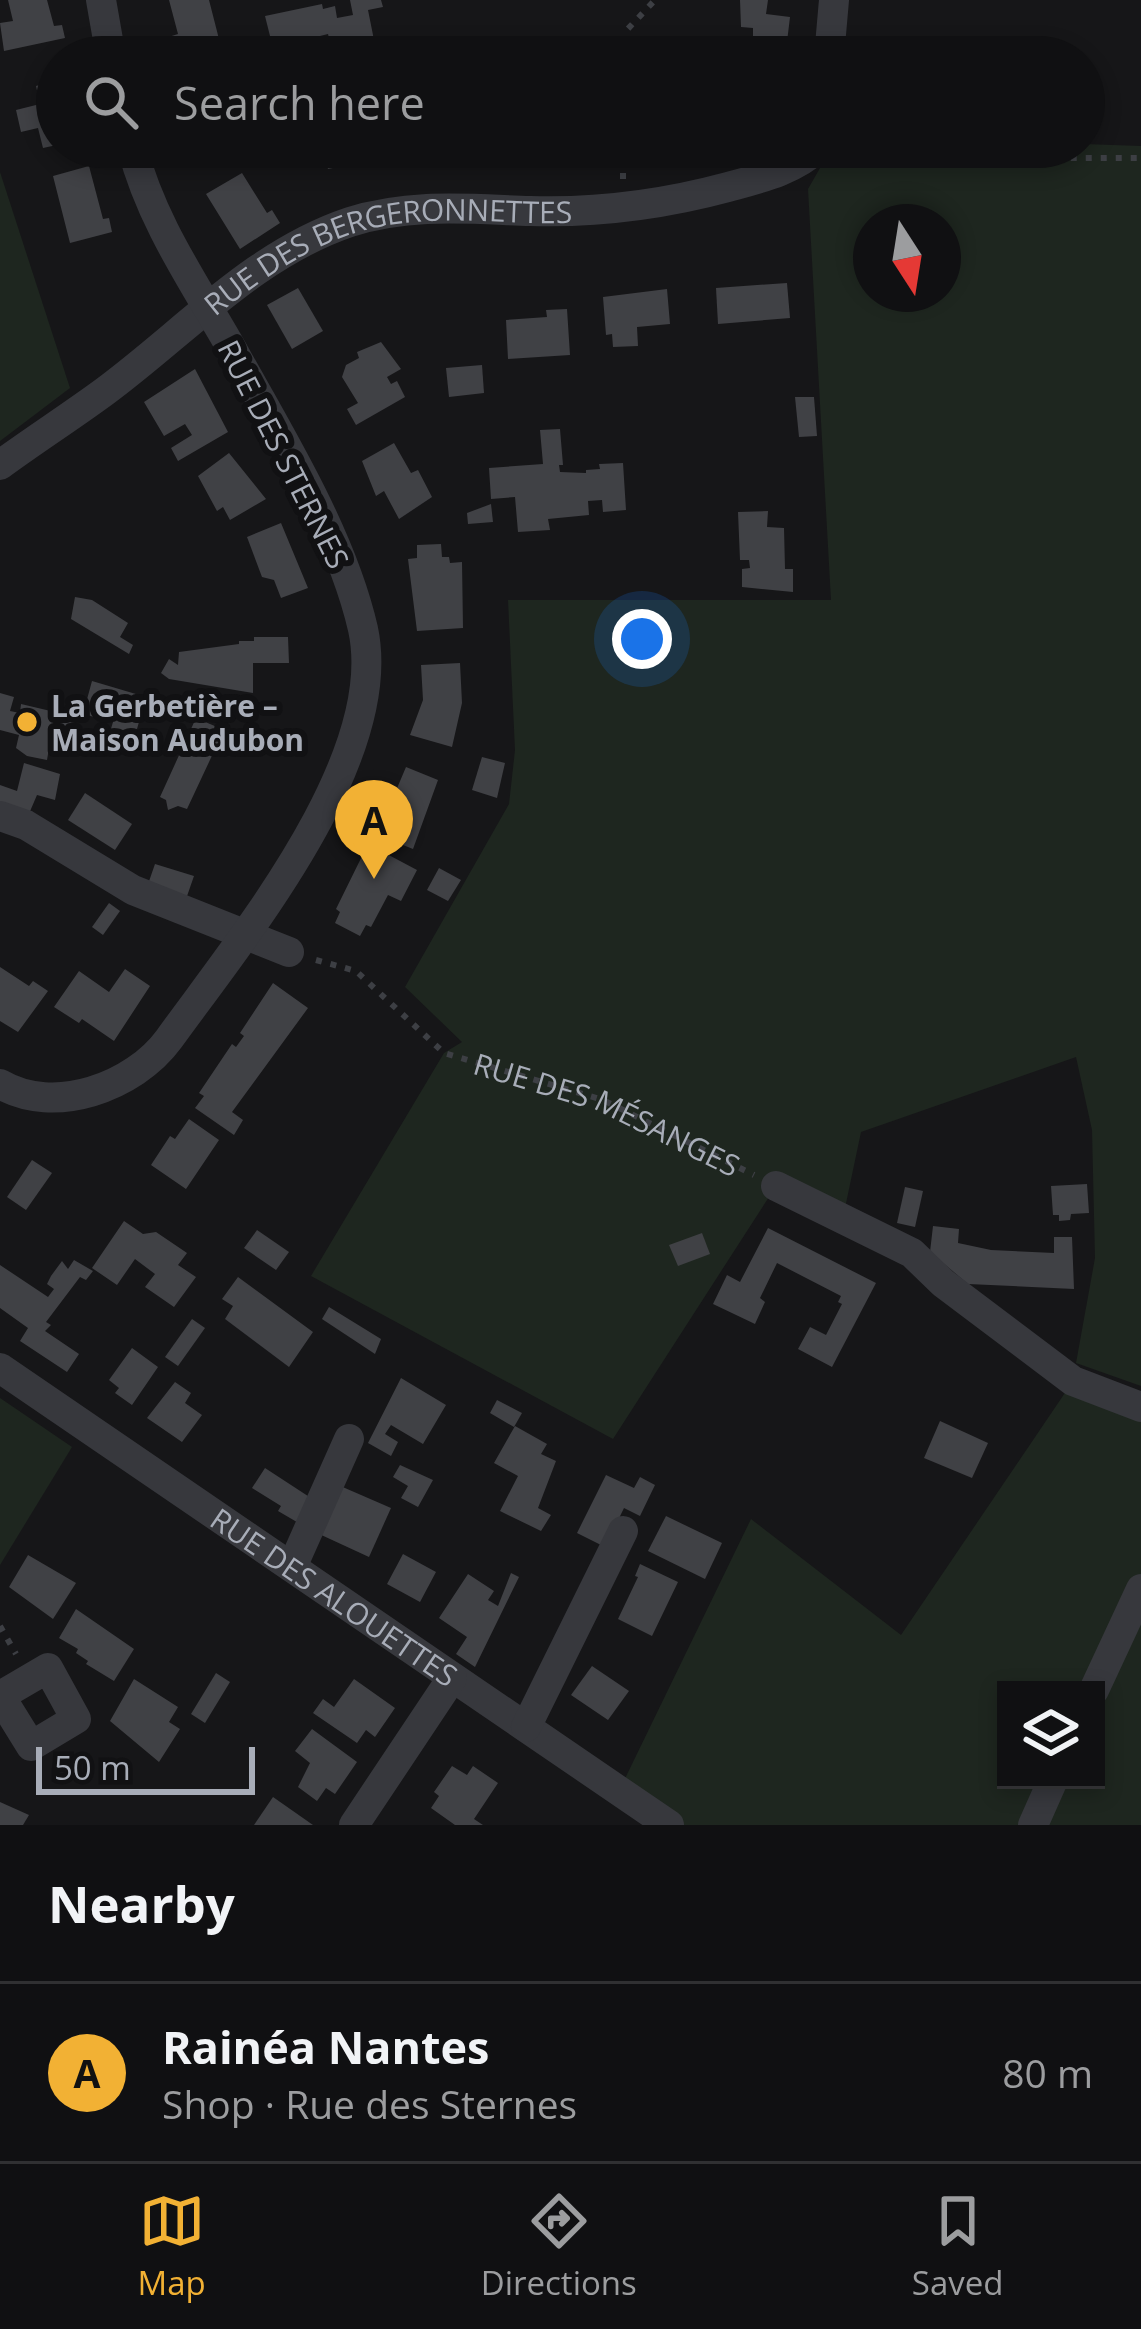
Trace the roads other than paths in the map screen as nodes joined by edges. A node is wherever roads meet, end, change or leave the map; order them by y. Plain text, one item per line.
1 (101, 0) edge
2 (834, 0) edge
3 (107, 36) edge
4 (831, 36) edge
5 (137, 168) edge
6 (789, 168) edge
7 (208, 308) junction
8 (0, 465) edge
9 (0, 816) edge
10 (244, 935) junction
11 (290, 952) road end
12 (0, 1084) edge
13 (776, 1186) road end
14 (0, 1368) edge
15 (1141, 1407) edge
16 (349, 1439) dead end
17 (623, 1531) dead end
18 (292, 1567) junction
19 (1141, 1588) edge
20 (452, 1678) junction
21 (1098, 1681) edge
22 (526, 1727) junction
23 (1049, 1789) edge
24 (354, 1825) edge
25 (669, 1825) edge
26 (1033, 1825) edge

1 - 3 street
2 - 4 street
5 - 7 street, RUE DES STERNES
6 - 7 street, RUE DES BERGERONNETTES
7 - 8 street, RUE DES BERGERONNETTES
7 - 10 street, RUE DES STERNES
9 - 10 street
10 - 11 street
10 - 12 street, RUE DES STERNES
13 - 15 street, RUE DES MÉSANGES
14 - 18 street, RUE DES ALOUETTES
16 - 18 street
17 - 22 street
18 - 20 street, RUE DES ALOUETTES
19 - 21 street
20 - 22 street, RUE DES ALOUETTES
20 - 24 street
22 - 25 street, RUE DES ALOUETTES
23 - 26 street

